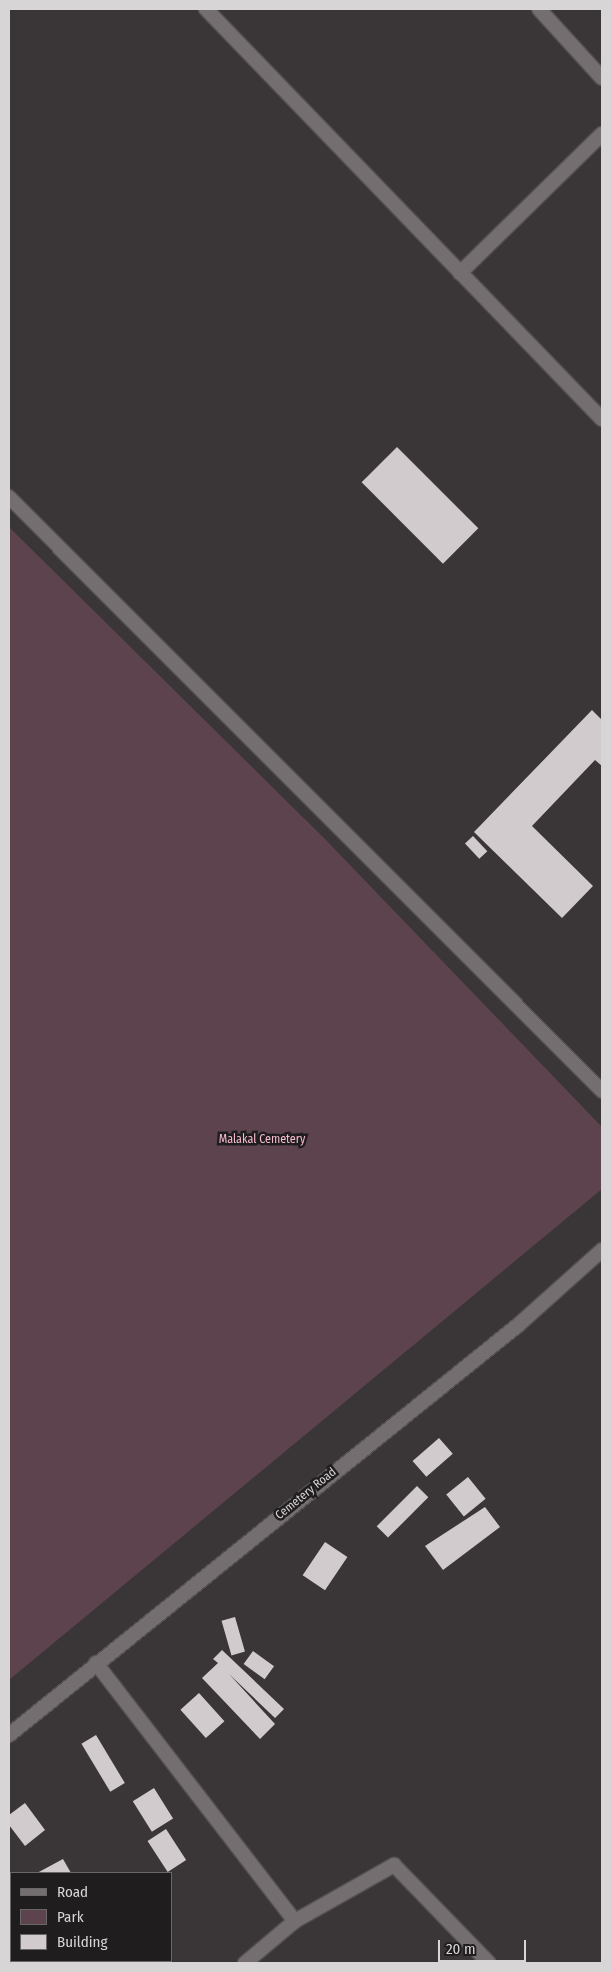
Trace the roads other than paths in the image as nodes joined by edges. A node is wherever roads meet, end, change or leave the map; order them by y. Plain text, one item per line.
1 (206, 9) edge
2 (539, 9) edge
3 (602, 78) edge
4 (602, 134) edge
5 (460, 273) junction
6 (602, 420) edge
7 (9, 497) edge
8 (602, 1090) edge
9 (602, 1250) edge
10 (96, 1663) junction
11 (9, 1735) edge
12 (295, 1921) junction
13 (245, 1963) edge
14 (489, 1963) edge

1 - 5 street
2 - 3 street
4 - 5 street
5 - 6 street
7 - 8 street
9 - 10 street, Cemetery Road
10 - 11 street, Cemetery Road
10 - 12 street
12 - 13 street
12 - 14 street

